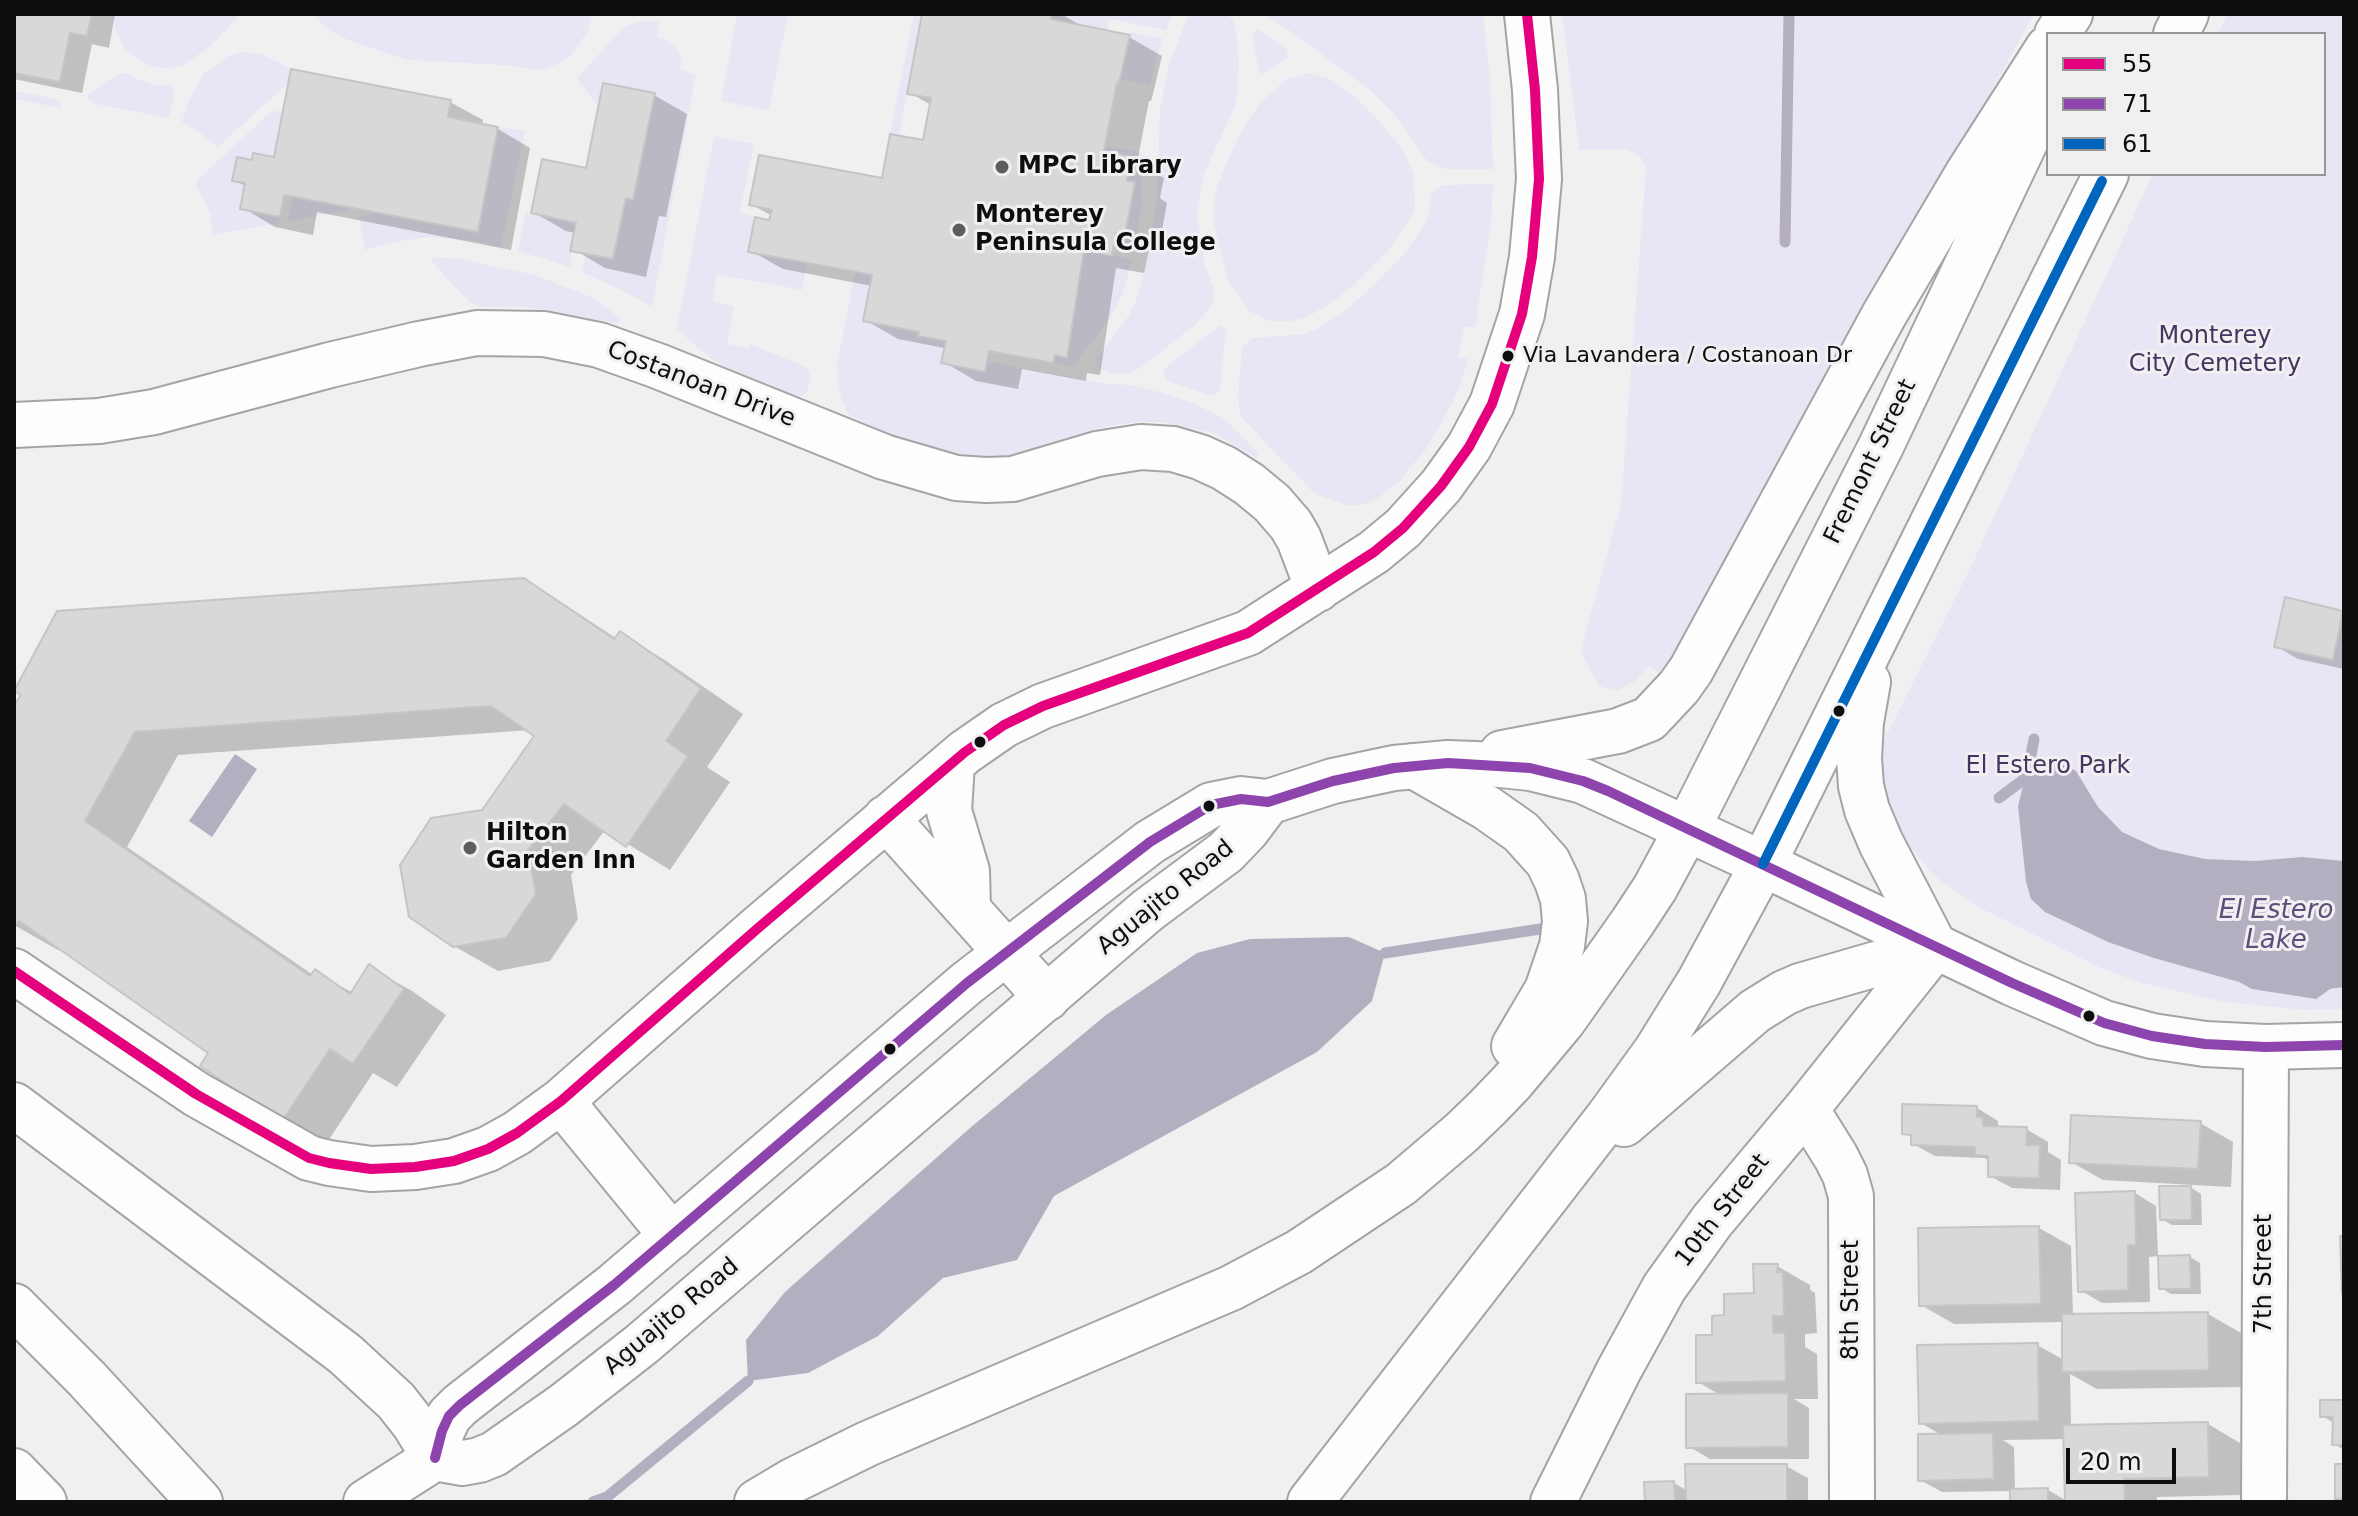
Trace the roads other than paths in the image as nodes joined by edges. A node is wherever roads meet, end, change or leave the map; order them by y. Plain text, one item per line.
1 (1527, 14) edge
2 (2070, 14) edge
3 (2086, 14) edge
4 (2186, 14) edge
5 (2058, 32) edge
6 (2077, 32) edge
7 (2177, 32) edge
8 (2046, 51) edge
9 (2046, 98) edge
10 (2105, 176) edge
11 (14, 425) edge
12 (1318, 589) junction
13 (1875, 641) junction
14 (952, 763) junction
15 (1414, 766) junction
16 (1268, 802) junction
17 (886, 818) junction
18 (1688, 827) junction
19 (1763, 864) junction
20 (968, 909) junction
21 (1935, 947) junction
22 (1007, 952) junction
23 (14, 971) edge
24 (1047, 998) junction
25 (2344, 1045) edge
26 (2266, 1047) junction
27 (561, 1101) junction
28 (14, 1105) edge
29 (1806, 1109) junction
30 (1461, 1133) junction
31 (1559, 1181) junction
32 (672, 1236) junction
33 (14, 1306) edge
34 (435, 1458) junction
35 (14, 1471) edge
36 (192, 1493) edge
37 (44, 1502) edge
38 (366, 1502) edge
39 (757, 1502) edge
40 (1310, 1502) edge
41 (1553, 1502) edge
42 (1852, 1502) edge
43 (2264, 1502) edge

1 - 12 main road
2 - 5 main road
3 - 6 main road
4 - 7 main road
8 - 15 main road
9 - 18 main road, Fremont Street
10 - 13 main road
11 - 12 main road, Costanoan Drive
12 - 14 main road
13 - 19 main road
13 - 21 main road
14 - 17 main road
14 - 20 main road
15 - 16 main road
15 - 18 main road
15 - 30 main road
16 - 22 main road, Aguajito Road
16 - 24 main road, Aguajito Road
17 - 20 main road
17 - 27 main road
18 - 19 main road
18 - 30 main road, Fremont Street
19 - 21 main road
19 - 31 main road
20 - 22 main road
21 - 26 main road
21 - 29 main road, 10th Street
21 - 31 main road
22 - 24 main road
22 - 32 main road, Aguajito Road
23 - 27 main road
24 - 34 main road, Aguajito Road
25 - 26 main road
26 - 43 main road, 7th Street
27 - 32 main road
28 - 34 main road
29 - 41 main road, 10th Street
29 - 42 main road, 8th Street
30 - 39 main road
31 - 40 main road
32 - 34 main road, Aguajito Road
33 - 36 main road
34 - 38 main road
35 - 37 main road

